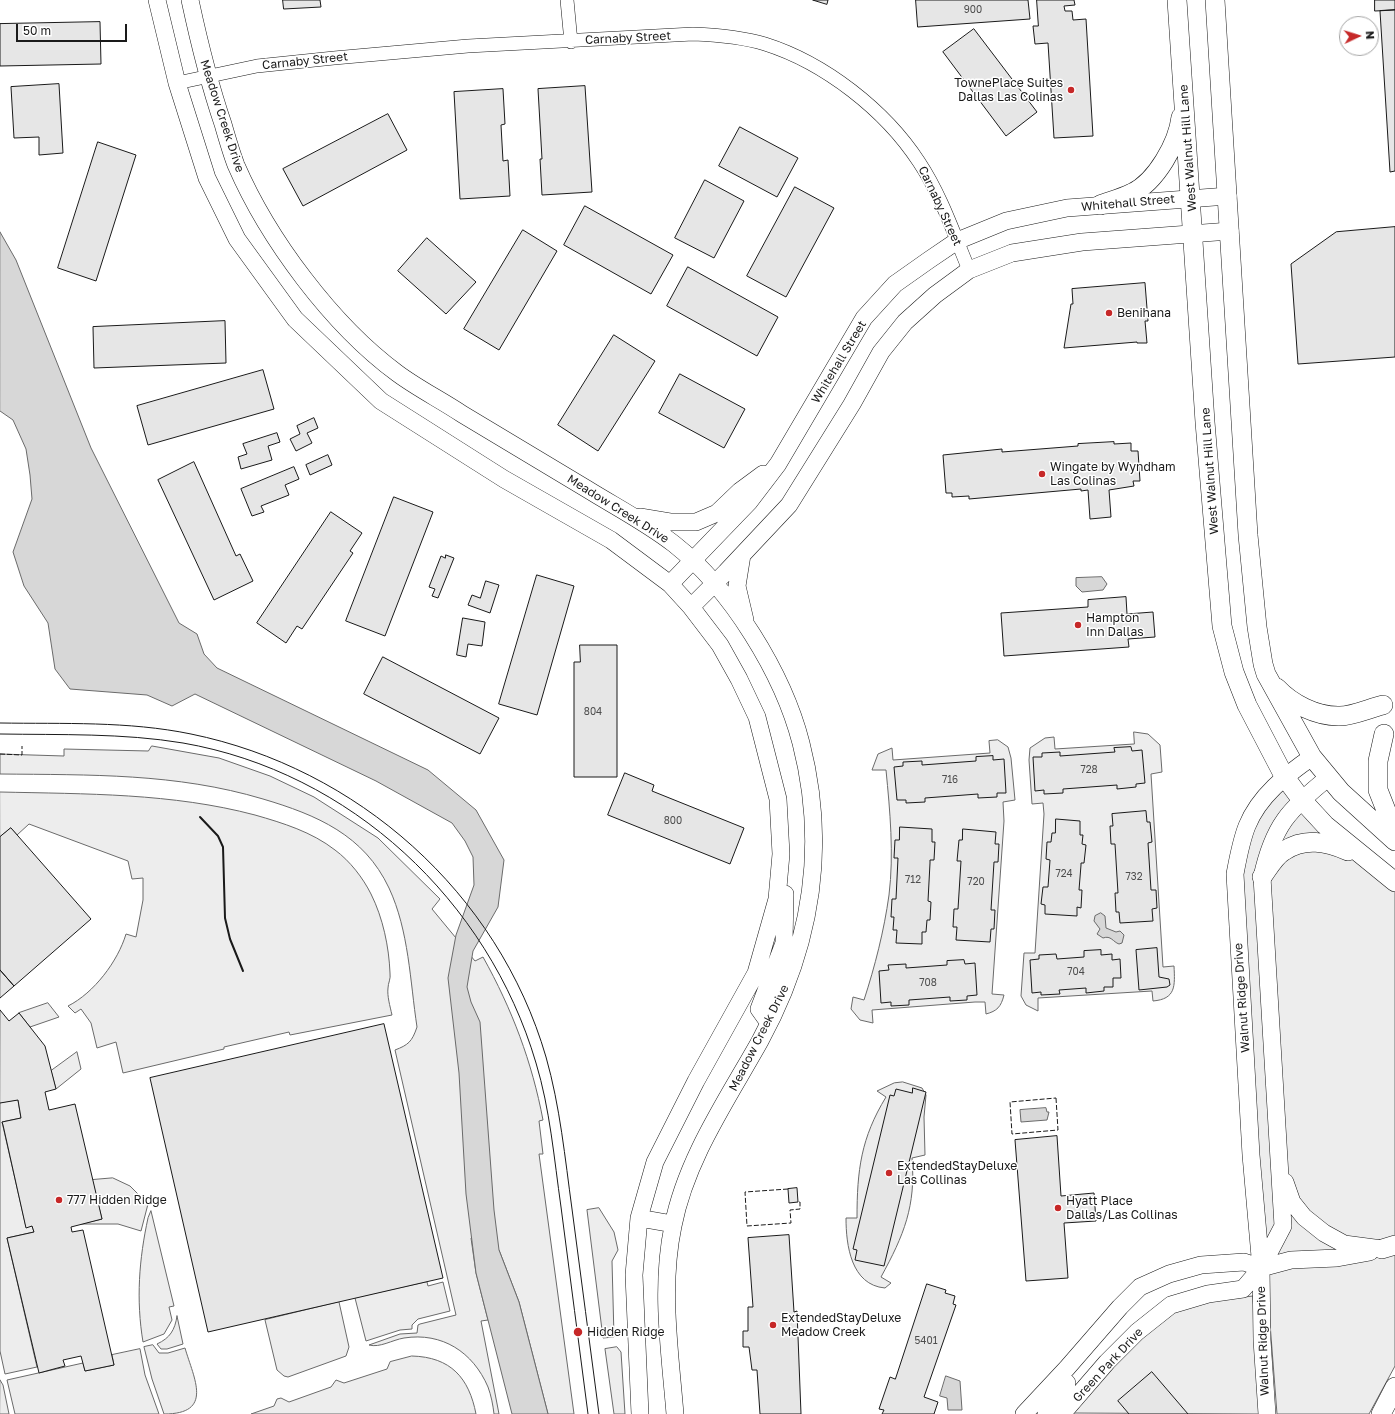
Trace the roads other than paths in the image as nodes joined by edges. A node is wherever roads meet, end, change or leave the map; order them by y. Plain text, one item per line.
1 (157, 0) edge
2 (190, 0) edge
3 (567, 0) edge
4 (1177, 0) edge
5 (1215, 0) edge
6 (571, 42) junction
7 (207, 76) junction
8 (177, 84) junction
9 (1184, 92) junction
10 (1228, 196) junction
11 (1192, 198) junction
12 (1100, 205) junction
13 (1230, 231) junction
14 (1194, 233) junction
15 (957, 241) junction
16 (969, 270) junction
17 (778, 464) junction
18 (630, 515) junction
19 (742, 555) junction
20 (692, 561) junction
21 (670, 584) junction
22 (714, 585) junction
23 (691, 607) junction
24 (747, 626) junction
25 (1270, 680) junction
26 (1383, 705) dead end
27 (1384, 734) dead end
28 (1312, 758) junction
29 (1284, 776) junction
30 (1329, 777) junction
31 (1301, 799) junction
32 (1395, 833) edge
33 (1395, 841) edge
34 (781, 854) junction
35 (1368, 860) junction
36 (1262, 877) junction
37 (1395, 882) edge
38 (769, 1023) junction
39 (1280, 1166) junction
40 (639, 1218) junction
41 (673, 1224) junction
42 (1389, 1247) edge
43 (1261, 1268) junction
44 (1097, 1334) junction
45 (1395, 1388) edge
46 (640, 1414) edge
47 (675, 1414) edge
48 (1024, 1414) edge
49 (1046, 1414) edge
50 (1062, 1414) edge
51 (1267, 1414) edge
52 (1381, 1414) edge

1 - 8 street
2 - 7 street, Meadow Creek Drive
3 - 6 street
4 - 9 main road, West Walnut Hill Lane
5 - 10 main road
6 - 7 street, Carnaby Street
6 - 15 street, Carnaby Street
7 - 8 street, Carnaby Street
7 - 18 street, Meadow Creek Drive
8 - 21 street
9 - 11 main road, West Walnut Hill Lane
9 - 12 main road
10 - 11 street, Whitehall Street
10 - 13 main road
11 - 12 street, Whitehall Street
11 - 14 main road, West Walnut Hill Lane
12 - 15 street, Whitehall Street
13 - 14 street
13 - 25 main road
14 - 16 street
14 - 29 main road, West Walnut Hill Lane
15 - 16 street, Carnaby Street
15 - 17 street, Whitehall Street
16 - 19 street
17 - 18 street
17 - 20 street, Whitehall Street
18 - 20 street, Meadow Creek Drive
19 - 22 street
19 - 24 street
20 - 21 street, Whitehall Street
20 - 22 street, Meadow Creek Drive
21 - 23 street
22 - 23 street
22 - 24 street, Meadow Creek Drive
23 - 34 street
24 - 38 street, Meadow Creek Drive
25 - 26 main road
25 - 28 main road
27 - 32 main road
28 - 29 street, Walnut Ridge Drive
28 - 30 main road
29 - 31 main road, West Walnut Hill Lane
29 - 43 street, Walnut Ridge Drive
30 - 31 street, Walnut Ridge Drive
30 - 33 main road
31 - 35 main road, West Walnut Hill Lane
31 - 36 street, Walnut Ridge Drive
34 - 38 street
34 - 40 street
35 - 36 main road
35 - 37 main road, West Walnut Hill Lane
36 - 39 street, Walnut Ridge Drive
38 - 41 street, Meadow Creek Drive
39 - 42 street
39 - 43 street, Walnut Ridge Drive
40 - 41 street
40 - 46 street
41 - 47 street, Meadow Creek Drive
42 - 43 street
43 - 44 street, Green Park Drive
43 - 50 street, Green Park Drive
43 - 51 street, Walnut Ridge Drive
44 - 48 street, Green Park Drive
44 - 49 street, Green Park Drive
45 - 52 main road

